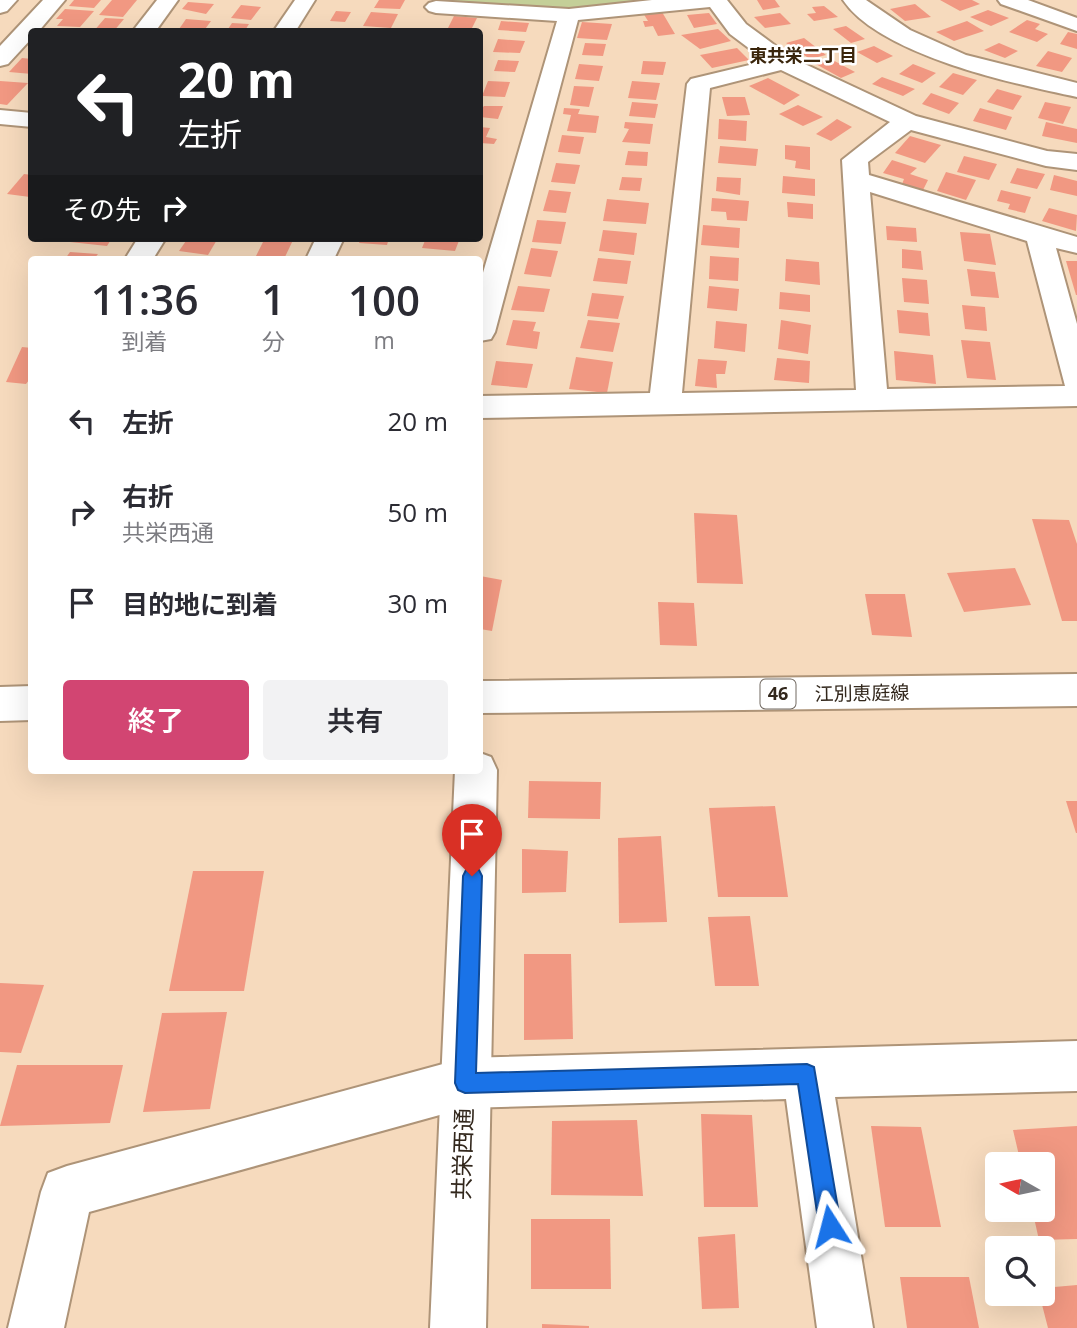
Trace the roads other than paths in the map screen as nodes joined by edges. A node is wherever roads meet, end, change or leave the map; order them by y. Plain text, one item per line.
1 (7, 0) edge
2 (55, 0) edge
3 (169, 0) edge
4 (304, 0) edge
5 (714, 0) edge
6 (853, 0) edge
7 (1008, 0) edge
8 (437, 3) edge
9 (0, 7) edge
10 (569, 15) junction
11 (1077, 25) edge
12 (29, 28) edge
13 (147, 28) edge
14 (286, 28) edge
15 (427, 28) edge
16 (28, 29) edge
17 (0, 59) edge
18 (784, 63) junction
19 (1077, 90) edge
20 (0, 117) edge
21 (28, 120) edge
22 (907, 121) junction
23 (1077, 162) edge
24 (856, 179) junction
25 (1039, 236) junction
26 (1077, 245) edge
27 (483, 321) edge
28 (1077, 380) edge
29 (1077, 397) edge
30 (872, 400) junction
31 (665, 404) junction
32 (483, 407) edge
33 (1077, 690) edge
34 (483, 697) edge
35 (28, 703) edge
36 (0, 704) edge
37 (476, 774) edge
38 (1077, 1066) edge
39 (807, 1074) junction
40 (465, 1083) junction
41 (36, 1328) edge
42 (458, 1328) edge
43 (845, 1328) edge

1 - 9 main road
2 - 12 main road
3 - 13 main road
4 - 14 main road
5 - 10 main road
5 - 18 main road
6 - 19 main road
7 - 11 main road
8 - 10 main road
8 - 15 main road
10 - 27 main road
16 - 17 main road
18 - 22 main road
18 - 31 main road
20 - 21 main road
22 - 23 main road
22 - 24 main road
24 - 25 main road
24 - 30 main road
25 - 26 main road
25 - 28 main road
29 - 30 main road
30 - 31 main road
31 - 32 main road
33 - 34 main road, 江別恵庭線 / 46
35 - 36 main road
37 - 40 main road, 共栄西通
38 - 39 main road
39 - 40 main road
39 - 43 main road
40 - 41 main road
40 - 42 main road, 共栄西通

